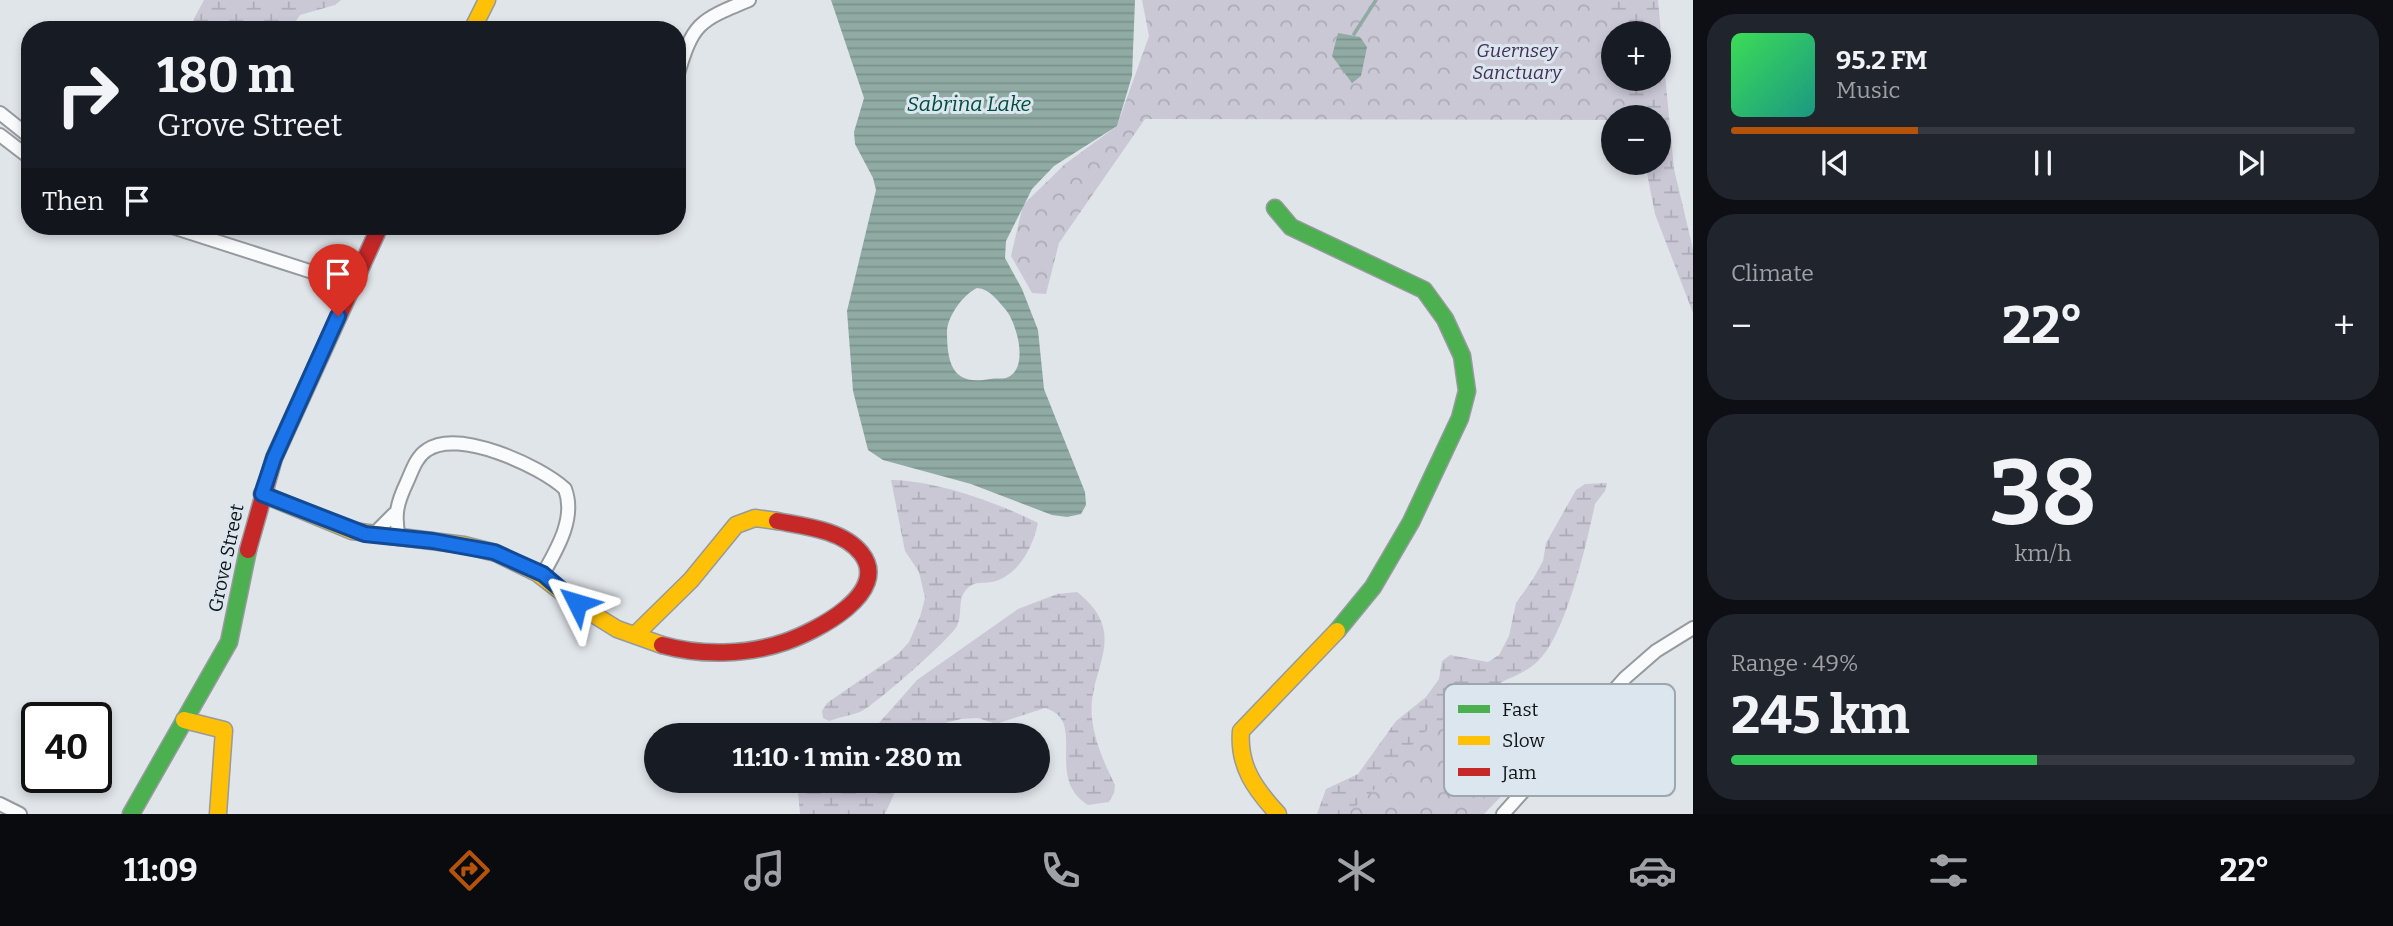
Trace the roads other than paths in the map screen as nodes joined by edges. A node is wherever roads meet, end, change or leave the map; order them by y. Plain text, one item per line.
1 (487, 0) edge
2 (749, 0) edge
3 (476, 21) edge
4 (686, 52) edge
5 (0, 113) edge
6 (21, 130) edge
7 (0, 135) edge
8 (21, 151) edge
9 (1275, 208) dead end
10 (197, 235) edge
11 (376, 235) edge
12 (354, 285) junction
13 (262, 494) junction
14 (394, 514) junction
15 (373, 535) junction
16 (399, 537) junction
17 (543, 574) junction
18 (1693, 628) edge
19 (635, 635) junction
20 (1620, 684) edge
21 (184, 720) junction
22 (1519, 796) edge
23 (0, 804) edge
24 (20, 814) edge
25 (131, 814) edge
26 (218, 814) edge
27 (1278, 814) edge
28 (1503, 814) edge

1 - 3 street
2 - 4 street
5 - 6 street
7 - 8 street
9 - 27 street
10 - 12 street
11 - 12 street, Grove Street
12 - 13 street, Grove Street
13 - 15 street
13 - 21 street, Grove Street
14 - 15 street
14 - 16 street
14 - 17 street
15 - 16 street
16 - 17 street
17 - 19 street
18 - 20 street
19 - 19 street
21 - 25 street, Grove Street
21 - 26 street
22 - 28 street
23 - 24 street

